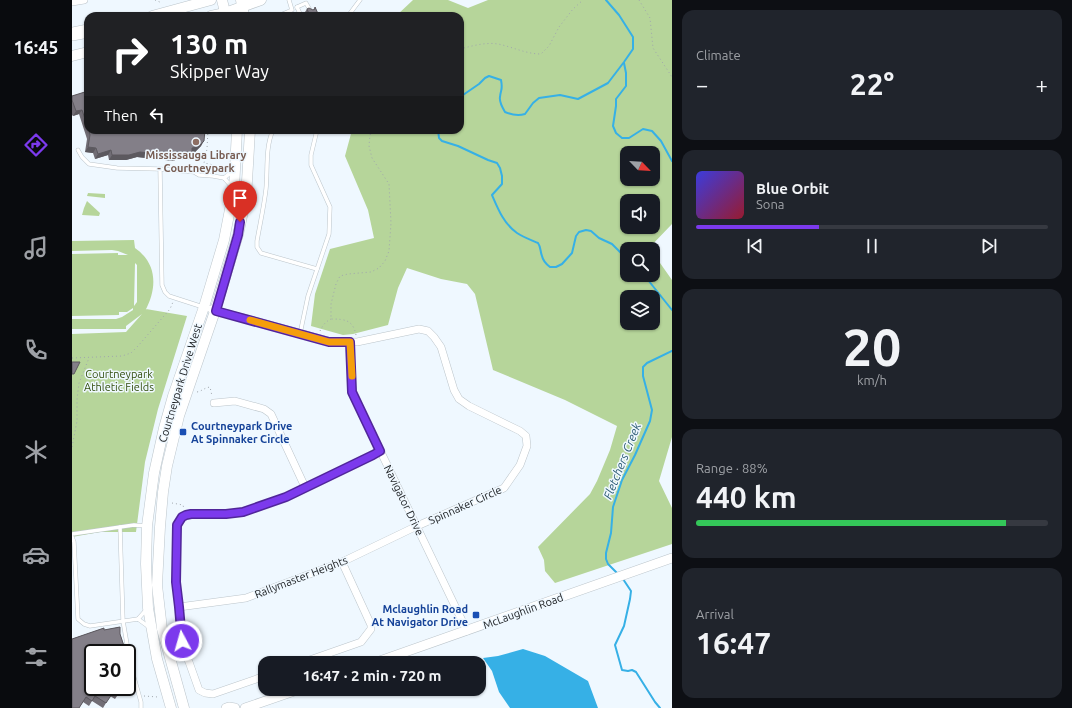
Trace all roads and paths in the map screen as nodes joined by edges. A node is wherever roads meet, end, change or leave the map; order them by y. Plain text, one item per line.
1 (84, 0) edge
2 (155, 0) edge
3 (211, 0) edge
4 (222, 0) edge
5 (261, 0) edge
6 (289, 0) edge
7 (360, 0) edge
8 (583, 0) edge
9 (638, 0) edge
10 (72, 2) edge
11 (162, 3) dead end
12 (243, 7) edge
13 (298, 7) junction
14 (292, 10) joint
15 (310, 10) edge
16 (167, 12) edge
17 (224, 12) edge
18 (232, 12) edge
19 (300, 12) edge
20 (351, 12) edge
21 (84, 32) edge
22 (72, 34) edge
23 (84, 36) edge
24 (72, 40) edge
25 (464, 48) edge
26 (84, 53) edge
27 (72, 56) edge
28 (672, 77) edge
29 (208, 134) edge
30 (237, 134) edge
31 (250, 134) edge
32 (271, 134) edge
33 (316, 134) edge
34 (371, 134) edge
35 (78, 150) dead end
36 (214, 165) dead end
37 (160, 169) junction
38 (235, 169) junction
39 (224, 178) junction
40 (234, 189) junction
41 (317, 269) junction
42 (175, 298) junction
43 (204, 307) junction
44 (216, 311) junction
45 (332, 319) junction
46 (300, 334) junction
47 (315, 338) junction
48 (353, 342) junction
49 (72, 358) edge
50 (90, 358) junction
51 (197, 392) dead end
52 (214, 403) joint
53 (72, 447) edge
54 (380, 451) junction
55 (305, 487) junction
56 (172, 504) dead end
57 (186, 515) junction
58 (148, 526) junction
59 (417, 526) junction
60 (120, 527) junction
61 (160, 527) junction
62 (72, 535) edge
63 (672, 558) edge
64 (342, 562) junction
65 (179, 607) junction
66 (148, 608) junction
67 (138, 619) junction
68 (123, 621) junction
69 (152, 629) junction
70 (467, 631) junction
71 (321, 656) edge
72 (394, 656) edge
73 (258, 678) edge
74 (139, 696) junction
75 (158, 696) dead end
76 (280, 696) edge
77 (141, 708) edge
78 (171, 708) edge
79 (184, 708) edge
80 (226, 708) edge
81 (235, 708) edge
82 (245, 708) edge

1 - 10 street
2 - 11 path
3 - 16 main road
4 - 17 main road
5 - 12 main road
6 - 14 lane
7 - 20 lane
8 - 25 path
9 - 28 path
12 - 18 main road
13 - 14 lane
13 - 15 lane
13 - 19 lane
21 - 22 highway
23 - 24 main road
26 - 27 main road
29 - 36 path
30 - 38 main road, Courtneypark Drive West
31 - 44 main road, Courtneypark Drive West
32 - 41 lane
33 - 41 lane
34 - 45 path
35 - 37 lane
37 - 39 lane
37 - 42 lane
38 - 39 lane
38 - 40 main road, Courtneypark Drive West
39 - 40 lane
40 - 43 main road, Courtneypark Drive West
41 - 46 lane
42 - 43 lane
42 - 50 path
43 - 44 street, Spinnaker Circle
43 - 58 main road, Courtneypark Drive West
44 - 46 street, Spinnaker Circle
44 - 61 main road, Courtneypark Drive West
45 - 47 path
45 - 48 path
46 - 47 street, Spinnaker Circle
47 - 48 street, Spinnaker Circle
48 - 54 street, Navigator Drive
48 - 59 street, Spinnaker Circle
49 - 50 path
50 - 53 path
51 - 52 path
52 - 55 street
54 - 55 street
54 - 59 street, Navigator Drive
55 - 57 street
56 - 57 path
57 - 65 street
58 - 60 lane
58 - 61 main road
58 - 66 main road, Courtneypark Drive West
59 - 64 street, Rallymaster Heights
59 - 70 street, Navigator Drive
60 - 62 lane
60 - 68 lane
61 - 79 main road, Courtneypark Drive West
62 - 68 lane
63 - 70 street, McLaughlin Road
64 - 65 street, Rallymaster Heights
64 - 71 street
65 - 73 street
66 - 67 lane
66 - 69 main road, Courtneypark Drive West
67 - 68 lane
67 - 69 lane
68 - 74 lane
69 - 78 main road, Courtneypark Drive West
70 - 72 street, McLaughlin Road
74 - 75 path
74 - 77 lane
76 - 82 street
80 - 81 street

